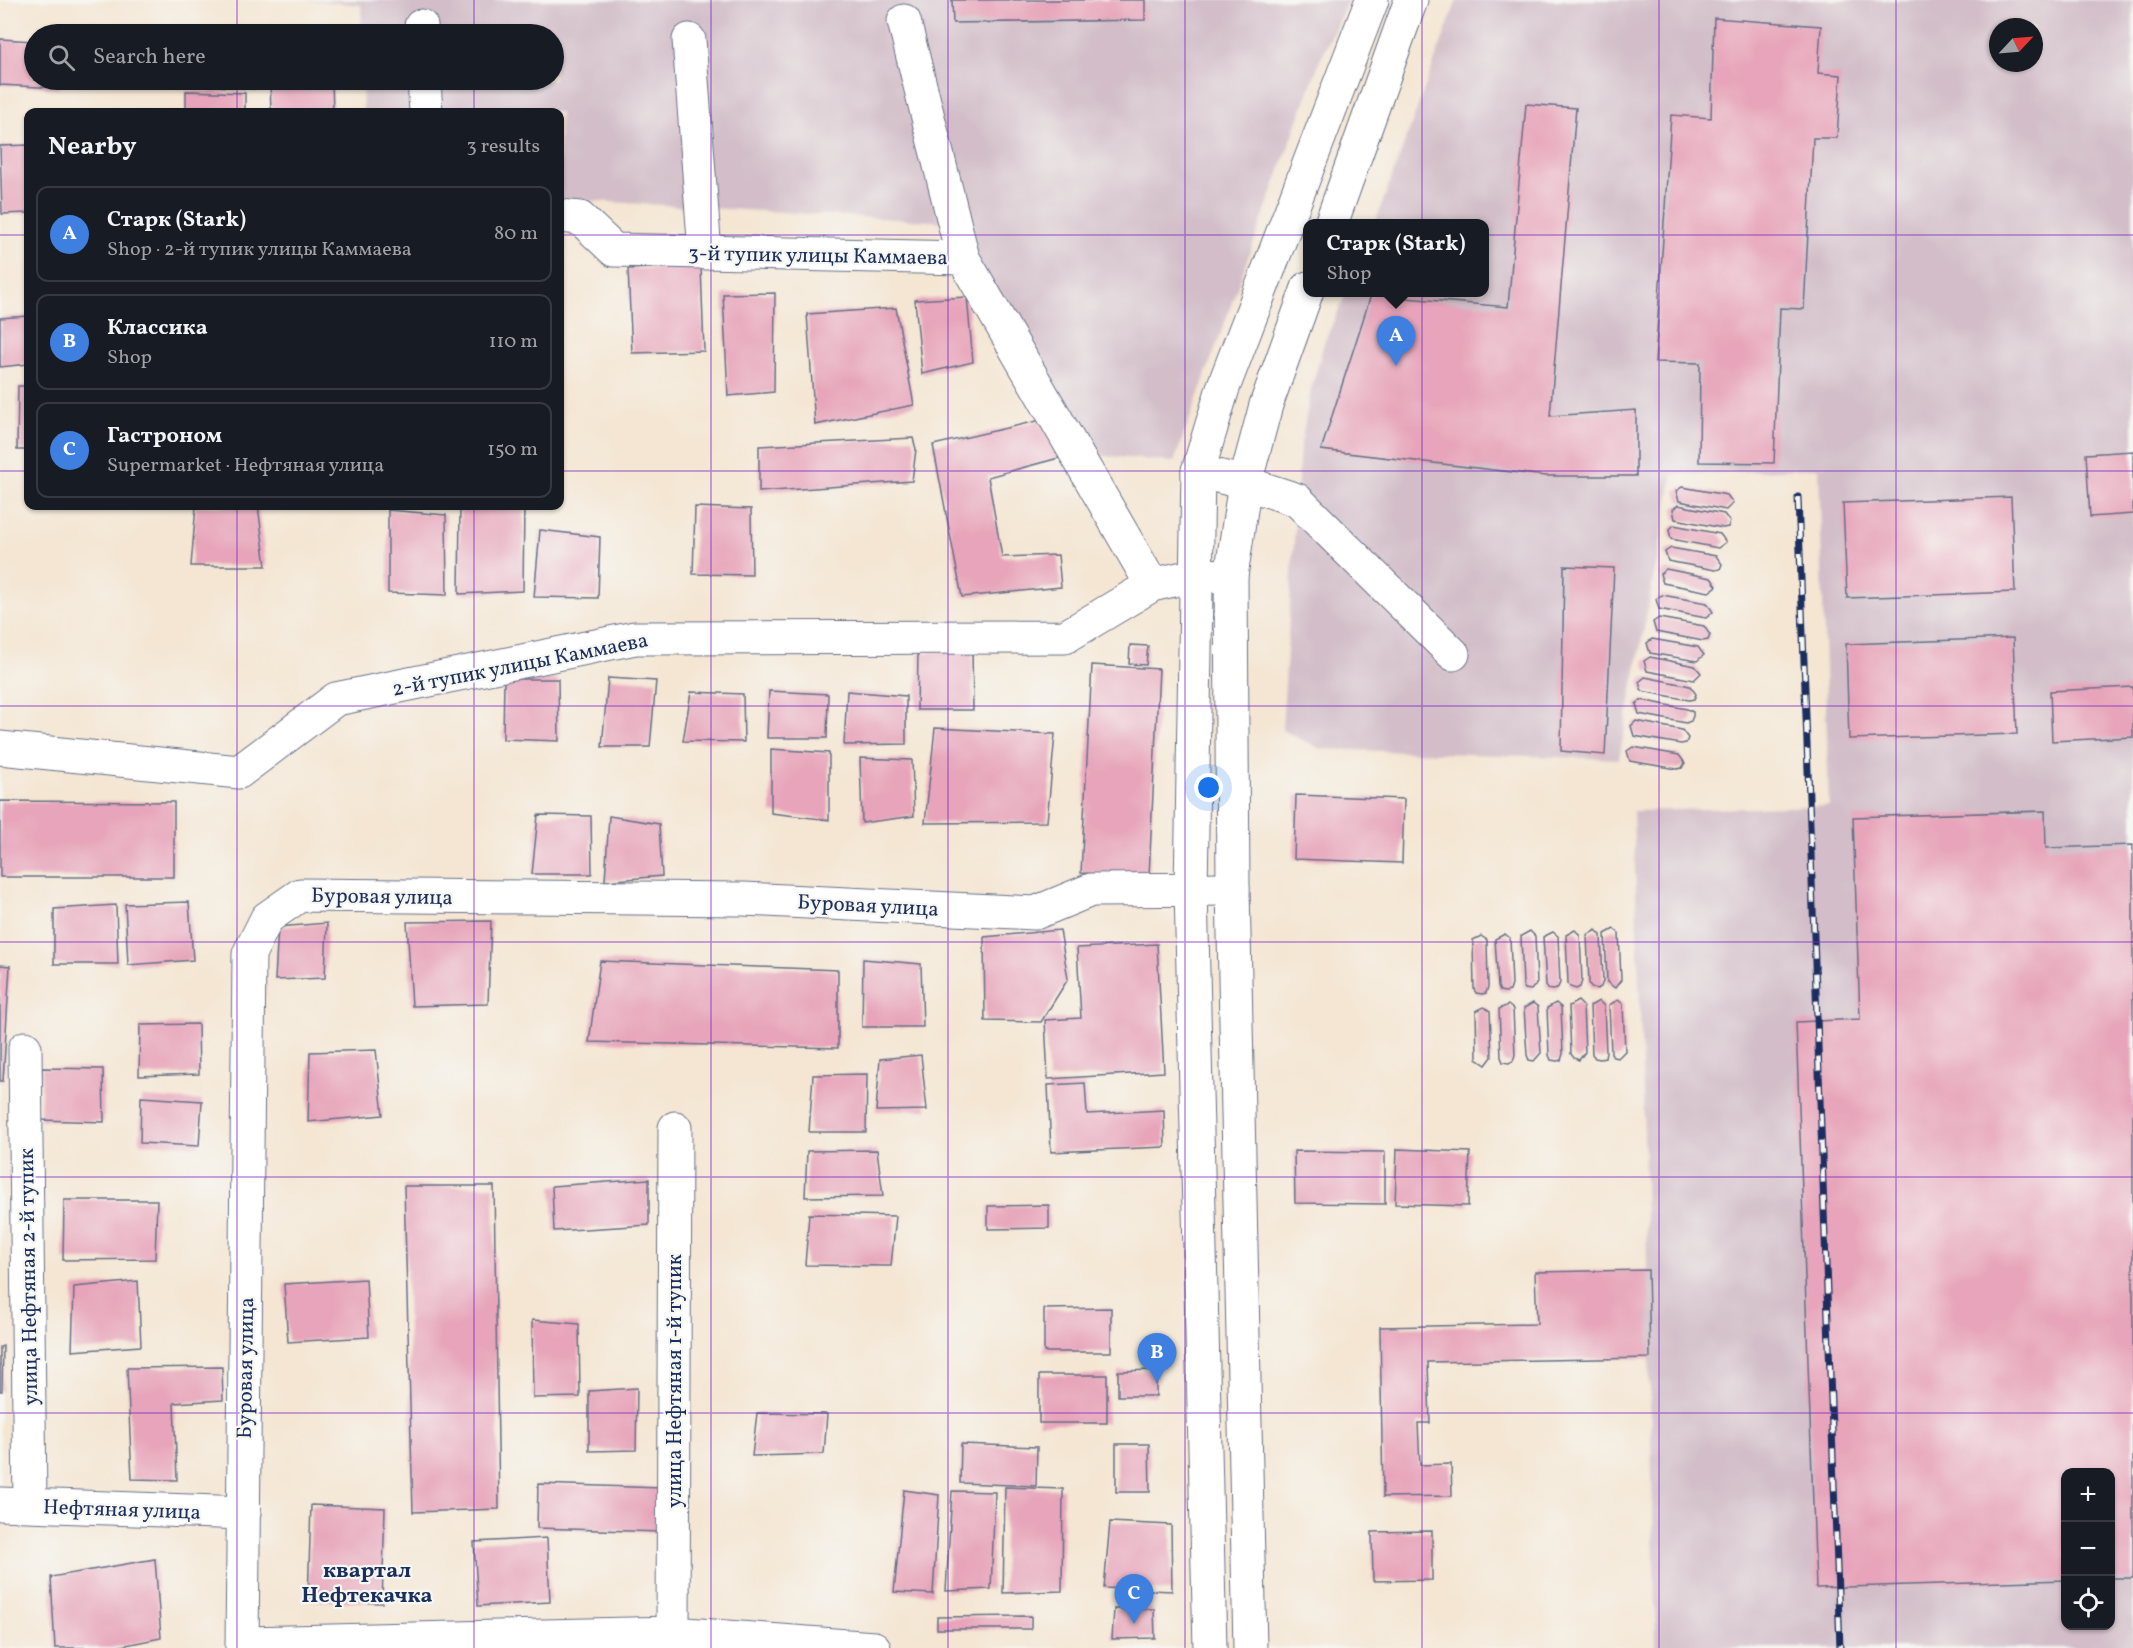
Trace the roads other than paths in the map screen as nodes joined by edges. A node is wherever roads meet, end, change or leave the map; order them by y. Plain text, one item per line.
1 (1372, 0) edge
2 (1411, 0) edge
3 (904, 21) dead end
4 (689, 40) dead end
5 (425, 90) edge
6 (426, 108) edge
7 (564, 216) edge
8 (1333, 219) edge
9 (705, 253) junction
10 (963, 258) junction
11 (1305, 297) edge
12 (1198, 471) junction
13 (1245, 483) junction
14 (1196, 576) junction
15 (1231, 576) junction
16 (1152, 585) junction
17 (1453, 654) dead end
18 (0, 748) edge
19 (1233, 890) junction
20 (1191, 891) junction
21 (25, 1048) dead end
22 (675, 1128) dead end
23 (15, 1505) edge
24 (244, 1513) junction
25 (674, 1633) junction
26 (242, 1646) edge
27 (874, 1648) edge
28 (1210, 1648) edge
29 (1250, 1648) edge

1 - 12 street
2 - 8 street
3 - 10 street
4 - 9 street
5 - 6 street
7 - 9 street, 3-й тупик улицы Каммаева
9 - 10 street, 3-й тупик улицы Каммаева
10 - 16 street, 3-й тупик улицы Каммаева
11 - 13 street
12 - 13 street
12 - 14 street
13 - 15 street
13 - 17 street
14 - 15 street, 2-й тупик улицы Каммаева
14 - 16 street, 2-й тупик улицы Каммаева
14 - 20 street
15 - 19 street
16 - 18 street, 2-й тупик улицы Каммаева
19 - 20 street, Буровая улица
19 - 29 street
20 - 24 street, Буровая улица
20 - 28 street
21 - 23 street, улица Нефтяная 2-й тупик
22 - 25 street, улица Нефтяная 1-й тупик
23 - 24 street, Нефтяная улица
24 - 26 street, Буровая улица
25 - 26 street
25 - 27 street

